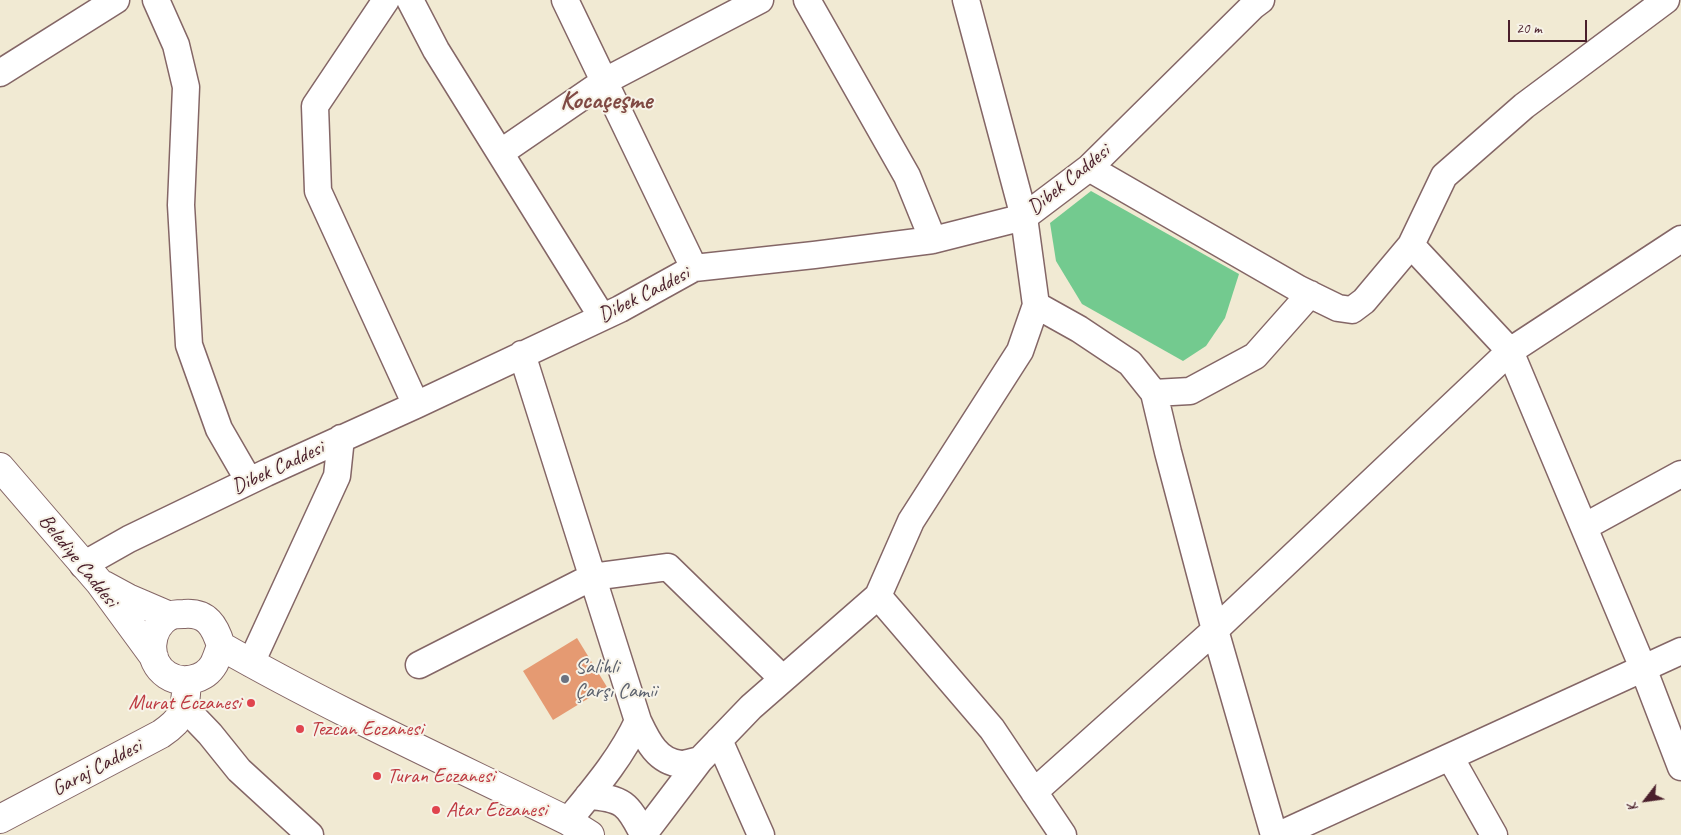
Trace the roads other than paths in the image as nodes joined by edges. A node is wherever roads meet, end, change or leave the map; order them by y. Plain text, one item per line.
1 (116, 0) edge
2 (156, 0) edge
3 (386, 0) edge
4 (410, 0) edge
5 (565, 0) edge
6 (760, 0) edge
7 (807, 0) edge
8 (966, 0) edge
9 (1261, 0) edge
10 (1666, 0) edge
11 (0, 74) edge
12 (605, 81) junction
13 (500, 153) junction
14 (1088, 168) junction
15 (1024, 217) junction
16 (933, 240) junction
17 (1681, 240) edge
18 (1411, 245) junction
19 (694, 268) junction
20 (1310, 294) junction
21 (1036, 305) junction
22 (602, 317) junction
23 (1510, 351) junction
24 (522, 354) junction
25 (1154, 394) junction
26 (416, 405) junction
27 (341, 438) junction
28 (0, 467) edge
29 (1681, 474) edge
30 (249, 481) junction
31 (1584, 527) junction
32 (91, 574) junction
33 (592, 577) junction
34 (878, 596) junction
35 (170, 616) junction
36 (1215, 630) junction
37 (220, 646) junction
38 (1681, 651) edge
39 (154, 657) junction
40 (251, 663) junction
41 (419, 664) dead end
42 (1643, 668) junction
43 (783, 679) junction
44 (187, 680) junction
45 (185, 708) junction
46 (638, 721) junction
47 (720, 740) junction
48 (1450, 757) junction
49 (700, 760) junction
50 (1681, 767) edge
51 (1034, 792) junction
52 (588, 796) junction
53 (0, 819) edge
54 (579, 828) edge
55 (643, 834) edge
56 (310, 835) edge
57 (761, 835) edge
58 (1063, 835) edge
59 (1274, 835) edge
60 (1279, 835) edge
61 (1494, 835) edge

1 - 11 street
2 - 30 street
3 - 26 street
4 - 13 street
5 - 12 street
6 - 12 street
7 - 16 street
8 - 15 street
9 - 14 street, Dibek Caddesi
10 - 18 street
12 - 13 street
12 - 19 street
13 - 22 street
14 - 15 street, Dibek Caddesi
14 - 20 street
15 - 16 street, Dibek Caddesi
15 - 21 street
16 - 19 street, Dibek Caddesi
17 - 23 street
18 - 20 street
18 - 23 street
19 - 22 street, Dibek Caddesi
20 - 25 street
21 - 25 street
21 - 34 street
22 - 24 street, Dibek Caddesi
23 - 31 street
23 - 36 street
24 - 26 street, Dibek Caddesi
24 - 33 street
25 - 36 street
26 - 27 street, Dibek Caddesi
27 - 30 street, Dibek Caddesi
27 - 40 street
28 - 32 street, Belediye Caddesi
29 - 31 street
30 - 32 street, Dibek Caddesi
31 - 42 street
32 - 35 street
32 - 39 street, Belediye Caddesi
33 - 41 street
33 - 43 street
33 - 46 street
34 - 43 street
34 - 51 street
35 - 37 street
35 - 39 street
36 - 51 street
36 - 59 street
37 - 40 street
37 - 44 street
38 - 42 street
39 - 44 street
40 - 54 street
42 - 48 street
42 - 50 street
43 - 47 street
44 - 45 street
45 - 53 street, Garaj Caddesi
45 - 56 street
46 - 49 street
46 - 52 street
47 - 49 street
47 - 57 street
48 - 60 street
48 - 61 street
49 - 55 street
51 - 58 street
52 - 54 street
52 - 55 street

